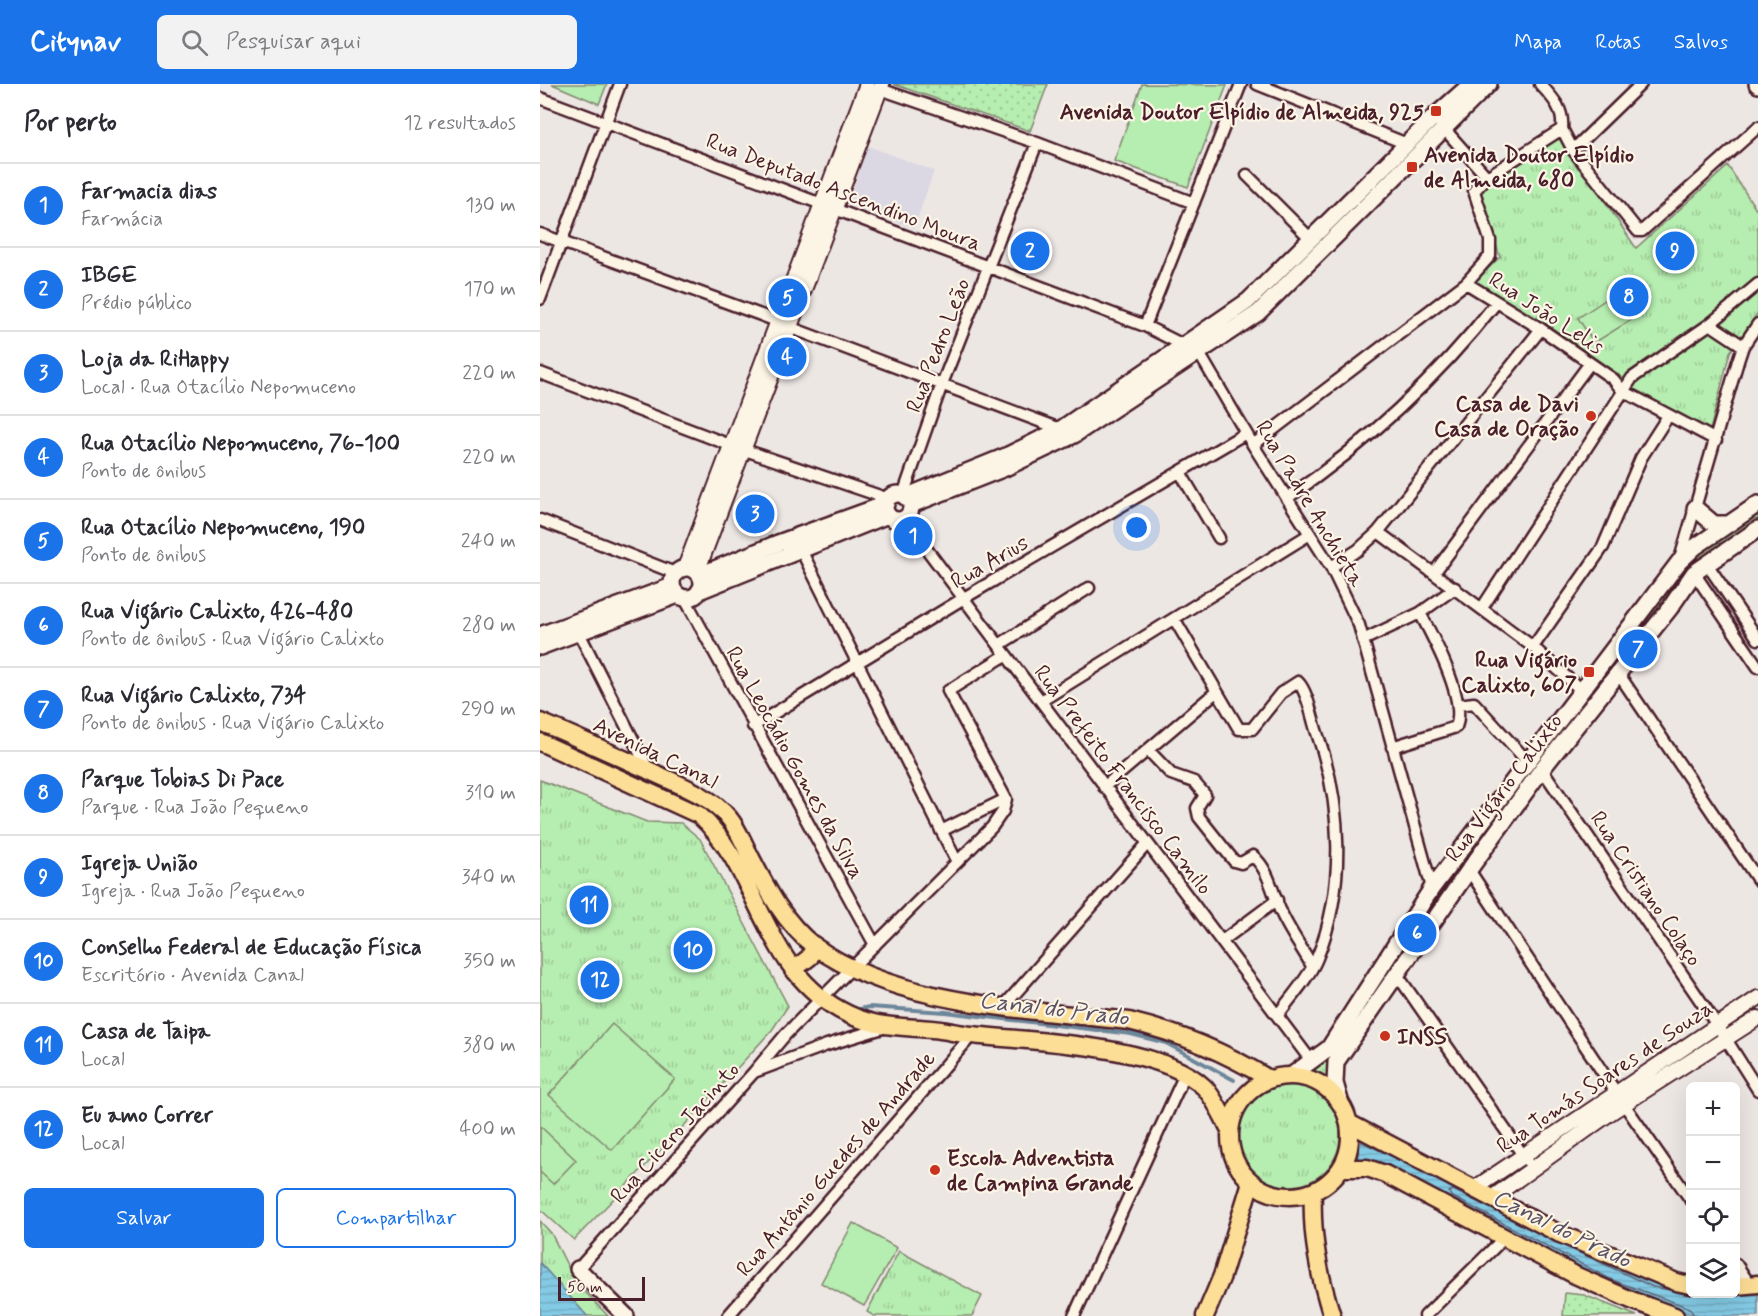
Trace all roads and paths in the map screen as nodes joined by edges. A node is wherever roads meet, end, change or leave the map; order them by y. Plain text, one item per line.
1 (620, 84) edge
2 (1240, 84) edge
3 (1257, 84) edge
4 (1489, 84) edge
5 (1540, 84) edge
6 (1641, 84) edge
7 (877, 86) edge
8 (1470, 88) edge
9 (540, 98) edge
10 (1439, 122) junction
11 (607, 123) junction
12 (1758, 127) edge
13 (1562, 129) junction
14 (1037, 143) junction
15 (1407, 144) junction
16 (1573, 150) junction
17 (1247, 175) dead end
18 (1487, 177) junction
19 (1194, 203) junction
20 (828, 205) junction
21 (540, 234) edge
22 (1312, 240) junction
23 (562, 242) junction
24 (988, 267) junction
25 (1466, 283) junction
26 (1758, 284) edge
27 (540, 298) edge
28 (1496, 303) junction
29 (783, 324) junction
30 (1710, 324) junction
31 (1758, 324) edge
32 (1145, 326) junction
33 (1541, 329) junction
34 (1184, 345) junction
35 (1743, 346) junction
36 (1199, 353) junction
37 (1590, 363) junction
38 (540, 373) edge
39 (942, 384) junction
40 (1623, 391) junction
41 (1668, 416) junction
42 (1067, 432) junction
43 (1246, 433) junction
44 (1716, 440) junction
45 (1253, 446) junction
46 (736, 447) junction
47 (1180, 472) junction
48 (1287, 498) junction
49 (1758, 504) edge
50 (898, 505) junction
51 (1695, 508) junction
52 (540, 520) edge
53 (1728, 524) junction
54 (1758, 528) edge
55 (1378, 532) junction
56 (1310, 534) junction
57 (1218, 538) dead end
58 (800, 548) junction
59 (1679, 562) junction
60 (1707, 564) junction
61 (1331, 567) junction
62 (1434, 573) junction
63 (1694, 573) junction
64 (684, 581) junction
65 (1089, 588) dead end
66 (1455, 588) junction
67 (964, 598) junction
68 (1482, 608) junction
69 (1420, 614) junction
70 (1175, 620) junction
71 (579, 633) junction
72 (540, 635) edge
73 (1758, 639) edge
74 (1363, 640) junction
75 (999, 645) junction
76 (540, 647) edge
77 (1533, 648) junction
78 (1006, 655) junction
79 (857, 662) junction
80 (1758, 667) edge
81 (1618, 673) junction
82 (1582, 691) junction
83 (1216, 692) junction
84 (1041, 701) junction
85 (1458, 705) junction
86 (540, 722) edge
87 (753, 726) junction
88 (540, 742) edge
89 (1392, 747) junction
90 (1148, 750) junction
91 (1528, 762) junction
92 (1542, 769) junction
93 (648, 771) junction
94 (1104, 787) junction
95 (1005, 799) junction
96 (941, 831) junction
97 (1147, 844) junction
98 (956, 861) junction
99 (1469, 870) junction
100 (1758, 880) edge
101 (1432, 888) junction
102 (1277, 900) junction
103 (1222, 941) junction
104 (814, 945) junction
105 (875, 945) junction
106 (1312, 966) junction
107 (851, 967) junction
108 (793, 970) junction
109 (1396, 973) junction
110 (822, 998) junction
111 (1758, 998) edge
112 (1004, 1006) junction
113 (1278, 1015) junction
114 (1758, 1018) edge
115 (1717, 1025) junction
116 (886, 1027) junction
117 (972, 1035) junction
118 (1725, 1040) junction
119 (1312, 1062) junction
120 (754, 1072) junction
121 (1185, 1074) junction
122 (1292, 1075) junction
123 (1269, 1079) junction
124 (1758, 1090) edge
125 (1621, 1099) junction
126 (1341, 1104) junction
127 (1349, 1123) junction
128 (1230, 1130) junction
129 (1523, 1156) junction
130 (1342, 1168) junction
131 (1532, 1168) junction
132 (1251, 1182) junction
133 (1475, 1188) junction
134 (1313, 1192) junction
135 (1686, 1193) edge
136 (1493, 1197) junction
137 (1504, 1238) junction
138 (578, 1269) joint
139 (1740, 1271) edge
140 (1686, 1284) edge
141 (1748, 1285) edge
142 (626, 1316) edge
143 (728, 1316) edge
144 (1074, 1316) edge
145 (1205, 1316) edge
146 (1332, 1316) edge
147 (1425, 1316) edge
148 (1675, 1316) edge

1 - 11 street
2 - 19 street
3 - 15 street
4 - 8 main road
5 - 13 street
6 - 16 street
7 - 14 street
7 - 20 street
8 - 10 main road
9 - 11 street, Rua Deputado Ascendino Moura
10 - 15 main road
10 - 18 street
10 - 36 main road
11 - 20 street, Rua Deputado Ascendino Moura
11 - 23 street
12 - 16 street
13 - 16 street
13 - 18 street
14 - 19 street
14 - 24 street, Rua Pedro Leão
15 - 22 main road
17 - 22 street
18 - 25 street, Rua João Lelis
19 - 32 street
20 - 24 street, Rua Deputado Ascendino Moura
20 - 29 street
21 - 23 street
22 - 34 main road
23 - 27 street
23 - 29 street
24 - 32 street, Rua Deputado Ascendino Moura
24 - 39 street, Rua Pedro Leão
25 - 28 street, Rua João Lelis
25 - 45 street
26 - 30 street
28 - 33 street, Rua João Lelis
28 - 48 street
29 - 39 street
29 - 46 street
30 - 35 street
30 - 40 street
31 - 35 street
32 - 34 street, Rua Deputado Ascendino Moura
33 - 37 street, Rua João Lelis
33 - 55 street
34 - 36 street, Rua Deputado Ascendino Moura
34 - 42 main road
35 - 44 street
36 - 42 main road
36 - 43 street, Rua Padre Anchieta
37 - 40 street, Rua João Lelis
37 - 62 street
38 - 46 street
39 - 42 street
39 - 50 street, Rua Pedro Leão
40 - 41 street, Rua João Lelis
40 - 68 street
41 - 44 street, Rua João Lelis
41 - 77 street
42 - 50 main road
43 - 45 street, Rua Padre Anchieta
43 - 47 street, Rua Arius
44 - 51 street
45 - 48 street, Rua Padre Anchieta
46 - 50 street
46 - 64 street
47 - 57 street
47 - 67 street, Rua Arius
48 - 56 street, Rua Padre Anchieta
49 - 53 main road, Rua Vigário Calixto
50 - 58 main road
50 - 64 main road
50 - 67 street, Rua Prefeito Francisco Camilo
51 - 53 main road
51 - 59 street
52 - 64 street
53 - 59 main road, Rua Vigário Calixto
54 - 60 main road, Rua Vigário Calixto
55 - 61 street
55 - 62 street
56 - 61 street, Rua Padre Anchieta
56 - 70 street
58 - 64 main road
58 - 79 street
59 - 82 main road, Rua Vigário Calixto
60 - 63 main road, Rua Vigário Calixto
60 - 73 street
61 - 74 street, Rua Padre Anchieta
62 - 66 street
63 - 80 street
63 - 81 main road, Rua Vigário Calixto
64 - 71 main road
64 - 72 main road
64 - 87 street, Rua Leocádio Gomes da Silva
65 - 75 street
66 - 68 street
66 - 69 street
67 - 75 street, Rua Prefeito Francisco Camilo
67 - 79 street, Rua Arius
68 - 77 street
69 - 74 street
69 - 85 street
70 - 83 street
70 - 84 street
71 - 76 main road
71 - 93 street
74 - 89 street, Rua Padre Anchieta
75 - 78 street, Rua Prefeito Francisco Camilo
77 - 82 street
78 - 84 street, Rua Prefeito Francisco Camilo
78 - 95 street
79 - 87 street, Rua Arius
79 - 96 street
81 - 92 main road, Rua Vigário Calixto
81 - 100 street
82 - 91 main road, Rua Vigário Calixto
83 - 90 street
83 - 106 street
84 - 94 street, Rua Prefeito Francisco Camilo
85 - 89 street
85 - 91 street
86 - 93 main road, Avenida Canal
87 - 105 street, Rua Leocádio Gomes da Silva
88 - 108 main road, Avenida Canal
89 - 101 street, Rua Padre Anchieta
90 - 94 street
90 - 102 street
91 - 101 main road, Rua Vigário Calixto
92 - 99 main road, Rua Vigário Calixto
92 - 115 street, Rua Cristiano Colaço
93 - 104 main road, Avenida Canal
94 - 97 street, Rua Prefeito Francisco Camilo
95 - 96 street
95 - 98 street
96 - 98 street
97 - 103 street, Rua Prefeito Francisco Camilo
97 - 112 street
98 - 105 street
99 - 109 main road, Rua Vigário Calixto
99 - 125 street
101 - 119 main road, Rua Vigário Calixto
102 - 103 street
102 - 106 street
103 - 113 street, Rua Prefeito Francisco Camilo
104 - 107 main road, Avenida Canal
104 - 108 main road
105 - 107 street
106 - 113 street
107 - 110 street
107 - 112 main road, Avenida Canal
108 - 110 main road, Avenida Canal
109 - 126 main road, Rua Vigário Calixto
109 - 129 street
110 - 116 main road, Avenida Canal
110 - 120 street
111 - 115 street, Rua Tomás Soares de Souza
112 - 123 main road, Avenida Canal
113 - 119 street, Rua Prefeito Francisco Camilo
114 - 118 street, Rua Tomás Soares de Souza
115 - 118 street, Rua Cristiano Colaço
115 - 125 street, Rua Tomás Soares de Souza
116 - 117 main road, Avenida Canal
116 - 120 street, Rua Cicero Jacinto
117 - 121 main road, Avenida Canal
117 - 143 street, Rua Antônio Guedes de Andrade
118 - 124 street, Rua Cristiano Colaço
118 - 125 street, Rua Tomás Soares de Souza
119 - 122 main road, Rua Vigário Calixto
120 - 138 street, Rua Cicero Jacinto
121 - 128 main road, Avenida Canal
121 - 144 street
122 - 123 main road
122 - 126 main road
123 - 128 main road
125 - 129 street, Rua Tomás Soares de Souza
125 - 131 street, Rua Tomás Soares de Souza
125 - 135 street
126 - 127 main road
127 - 130 main road
127 - 133 main road
128 - 132 main road
129 - 131 street
129 - 133 street, Rua Tomás Soares de Souza
130 - 134 main road
130 - 137 main road
131 - 136 street, Rua Tomás Soares de Souza
132 - 134 main road
132 - 145 main road
133 - 136 main road
134 - 146 main road
136 - 140 main road
137 - 147 street
137 - 148 main road
138 - 142 main road
139 - 141 street

